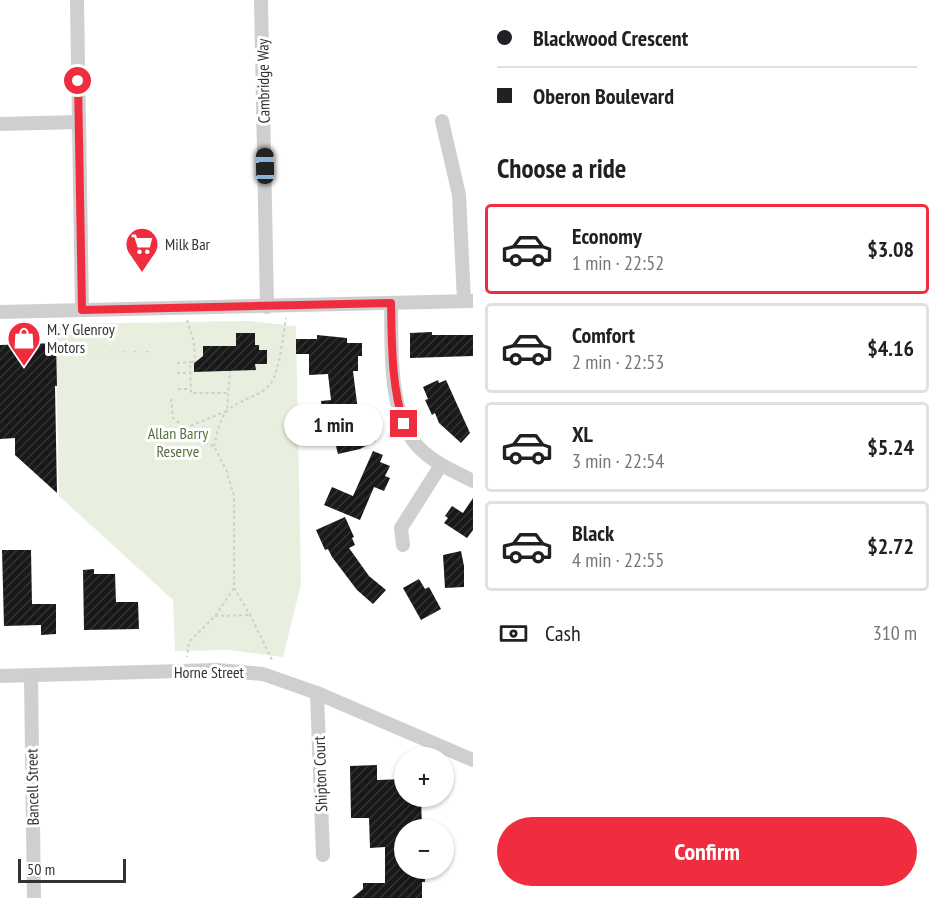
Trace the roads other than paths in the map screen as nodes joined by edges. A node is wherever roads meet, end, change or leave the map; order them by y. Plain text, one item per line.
1 (77, 0) edge
2 (261, 0) edge
3 (442, 121) dead end
4 (79, 122) junction
5 (0, 123) edge
6 (469, 301) edge
7 (391, 303) junction
8 (267, 307) junction
9 (82, 310) junction
10 (0, 312) edge
11 (441, 465) junction
12 (473, 481) edge
13 (403, 545) dead end
14 (0, 676) edge
15 (31, 677) junction
16 (317, 693) junction
17 (473, 760) edge
18 (323, 855) dead end
19 (34, 898) edge

1 - 4 street
2 - 8 street, Cambridge Way
3 - 6 street
4 - 5 street
4 - 9 street
6 - 7 street
7 - 8 street
7 - 11 street
8 - 9 street
9 - 10 street
11 - 12 street
11 - 13 street
14 - 15 street, Horne Street
15 - 16 street, Horne Street
15 - 19 street, Bancell Street
16 - 17 street, Horne Street
16 - 18 street, Shipton Court

